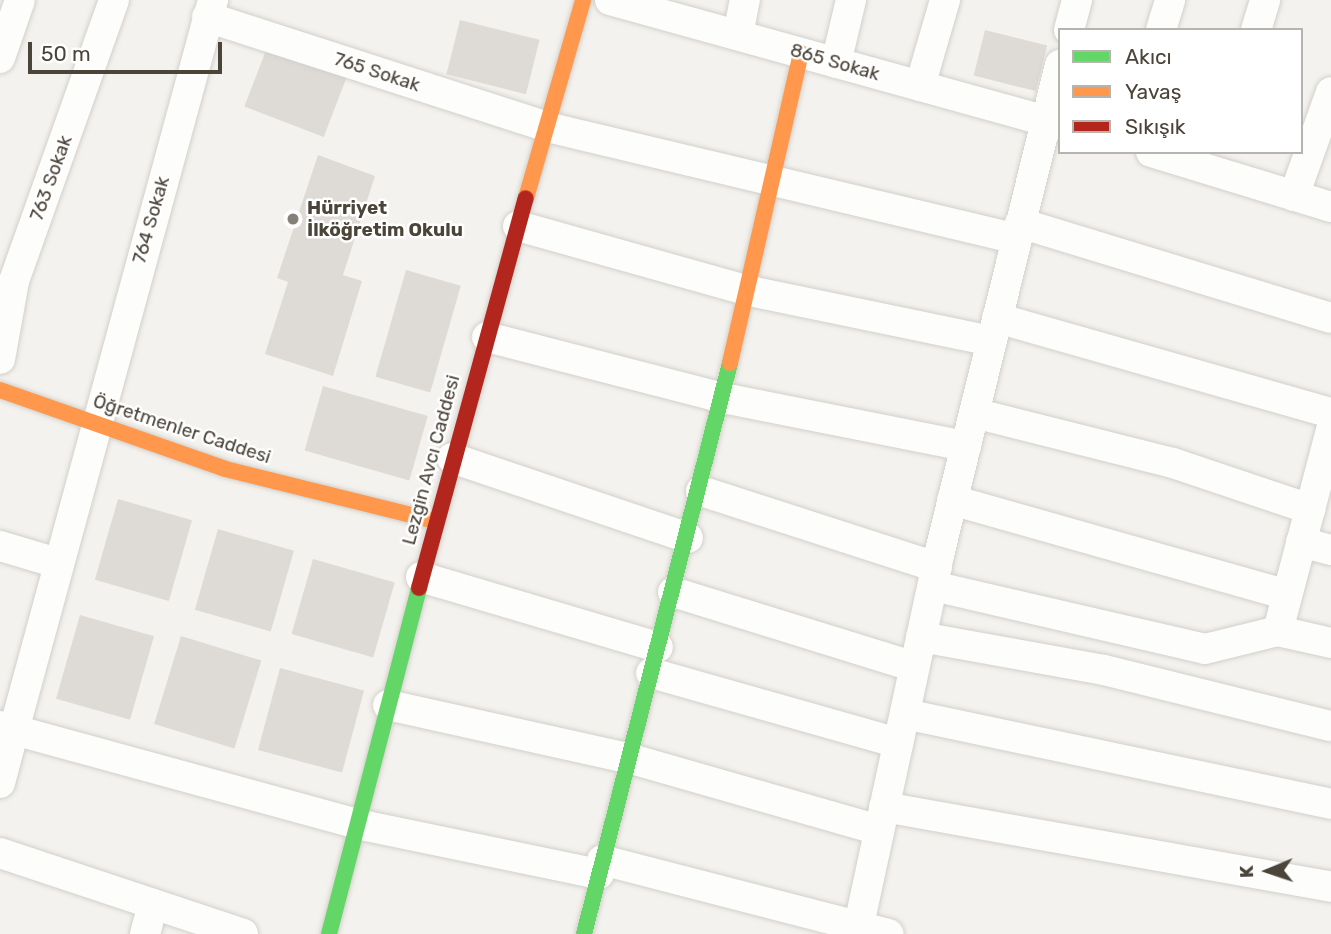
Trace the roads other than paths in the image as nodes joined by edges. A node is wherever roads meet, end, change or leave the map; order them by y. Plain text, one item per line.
1 (20, 0) edge
2 (114, 0) edge
3 (583, 0) edge
4 (610, 0) edge
5 (745, 0) edge
6 (850, 0) edge
7 (945, 0) edge
8 (1077, 0) edge
9 (1170, 0) edge
10 (1265, 0) edge
11 (210, 8) edge
12 (1070, 28) edge
13 (1162, 28) edge
14 (1257, 28) edge
15 (738, 35) junction
16 (801, 53) junction
17 (0, 58) edge
18 (836, 63) junction
19 (1058, 82) edge
20 (920, 86) junction
21 (1331, 92) edge
22 (1053, 123) edge
23 (547, 127) junction
24 (1165, 154) edge
25 (1214, 161) edge
26 (769, 181) junction
27 (1294, 196) junction
28 (1331, 207) edge
29 (518, 226) junction
30 (1018, 231) junction
31 (745, 290) junction
32 (1331, 318) edge
33 (994, 330) junction
34 (487, 337) junction
35 (0, 359) edge
36 (0, 390) edge
37 (723, 398) junction
38 (974, 413) junction
39 (1331, 413) edge
40 (94, 422) junction
41 (1331, 430) edge
42 (966, 446) junction
43 (452, 458) junction
44 (1327, 462) edge
45 (701, 491) junction
46 (952, 500) junction
47 (1310, 509) junction
48 (435, 522) junction
49 (688, 538) junction
50 (1301, 542) junction
51 (0, 546) edge
52 (1331, 550) edge
53 (57, 563) junction
54 (935, 576) junction
55 (421, 577) junction
56 (673, 592) junction
57 (1287, 595) junction
58 (1278, 631) junction
59 (921, 637) junction
60 (1331, 643) edge
61 (654, 660) junction
62 (915, 667) junction
63 (388, 705) junction
64 (905, 714) junction
65 (1331, 726) edge
66 (7, 728) edge
67 (898, 743) junction
68 (628, 758) junction
69 (0, 783) edge
70 (1331, 804) edge
71 (882, 818) junction
72 (358, 824) junction
73 (0, 853) edge
74 (600, 867) junction
75 (1331, 887) edge
76 (153, 904) junction
77 (857, 930) edge
78 (145, 934) edge
79 (243, 934) edge
80 (329, 934) edge
81 (584, 934) edge
82 (888, 934) edge

1 - 17 street
2 - 35 street, 763 Sokak
3 - 23 street, Lezgin Avcı Caddesi
4 - 15 street, 865 Sokak
5 - 15 street
6 - 18 street
7 - 20 street
8 - 12 street
9 - 13 street
10 - 14 street
11 - 23 street, 765 Sokak
11 - 40 street, 764 Sokak
15 - 16 street, 865 Sokak
16 - 18 street, 865 Sokak
16 - 26 street
18 - 20 street, 865 Sokak
19 - 22 street
20 - 22 street, 865 Sokak
21 - 27 street
22 - 30 street
23 - 26 street, 765 Sokak
23 - 29 street, Lezgin Avcı Caddesi
24 - 25 street
25 - 27 street
26 - 30 street, 765 Sokak
26 - 31 street
27 - 28 street
29 - 31 street
29 - 34 street, Lezgin Avcı Caddesi
30 - 32 street, 765 Sokak
30 - 33 street
31 - 33 street
31 - 37 street
33 - 38 street
33 - 39 street
34 - 37 street
34 - 43 street, Lezgin Avcı Caddesi
36 - 40 street, Öğretmenler Caddesi
37 - 42 street
37 - 45 street
38 - 42 street
38 - 47 street
40 - 48 street, Öğretmenler Caddesi
40 - 53 street, 764 Sokak
41 - 44 street
42 - 46 street
43 - 48 street, Lezgin Avcı Caddesi
43 - 49 street
44 - 47 street
45 - 49 street
45 - 54 street
46 - 54 street
46 - 57 street
47 - 50 street
48 - 55 street, Lezgin Avcı Caddesi
49 - 56 street
50 - 52 street
50 - 57 street
51 - 53 street
53 - 66 street, 764 Sokak
54 - 58 street
54 - 59 street
55 - 61 street
55 - 63 street, Lezgin Avcı Caddesi
56 - 61 street
56 - 62 street
57 - 58 street
58 - 60 street
59 - 62 street
59 - 65 street
61 - 67 street
61 - 68 street
62 - 64 street
63 - 68 street
63 - 72 street, Lezgin Avcı Caddesi
64 - 67 street
64 - 70 street
66 - 69 street, 764 Sokak
66 - 72 street
67 - 71 street
68 - 71 street
68 - 74 street
71 - 75 street
71 - 77 street
72 - 74 street
72 - 80 street, Lezgin Avcı Caddesi
73 - 76 street
74 - 77 street
74 - 81 street
76 - 78 street
76 - 79 street
77 - 82 street

